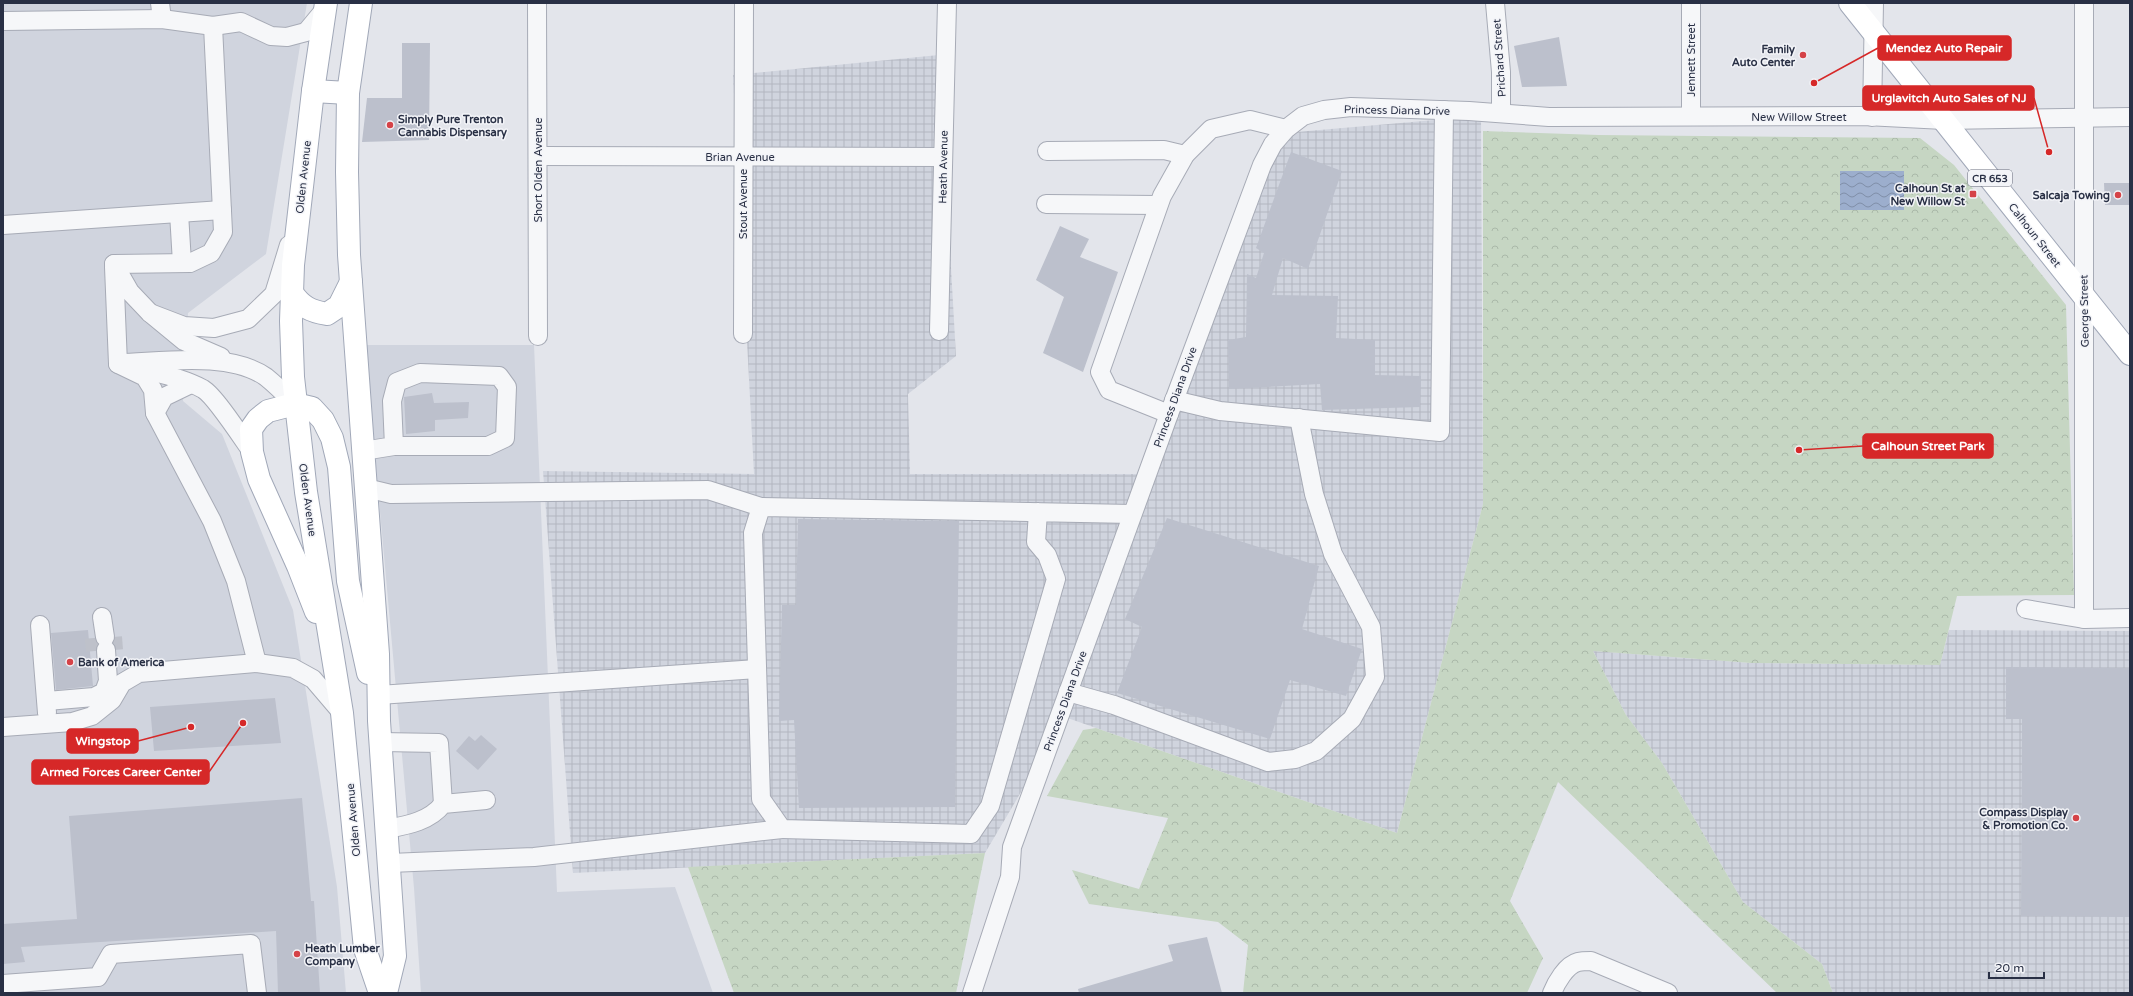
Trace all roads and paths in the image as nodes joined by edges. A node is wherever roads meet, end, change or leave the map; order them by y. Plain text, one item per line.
1 (361, 3) edge
2 (537, 3) edge
3 (744, 3) edge
4 (947, 3) edge
5 (1495, 3) edge
6 (1691, 3) edge
7 (1850, 3) edge
8 (1874, 3) edge
9 (2084, 3) edge
10 (325, 6) edge
11 (161, 11) edge
12 (3, 21) edge
13 (213, 26) junction
14 (1875, 34) junction
15 (313, 91) junction
16 (348, 93) junction
17 (1444, 110) junction
18 (1469, 111) joint
19 (1501, 112) junction
20 (1691, 116) junction
21 (1872, 117) junction
22 (2085, 117) junction
23 (2130, 117) edge
24 (1944, 120) junction
25 (1286, 129) junction
26 (1047, 151) dead end
27 (1185, 155) junction
28 (538, 156) junction
29 (743, 157) junction
30 (943, 157) junction
31 (1046, 204) dead end
32 (1158, 205) junction
33 (299, 209) junction
34 (222, 210) junction
35 (179, 213) junction
36 (3, 225) edge
37 (182, 263) junction
38 (114, 264) junction
39 (351, 282) junction
40 (292, 293) junction
41 (2084, 298) junction
42 (150, 314) junction
43 (939, 331) dead end
44 (743, 334) dead end
45 (538, 336) dead end
46 (2130, 354) edge
47 (232, 363) junction
48 (118, 364) junction
49 (191, 384) junction
50 (295, 404) junction
51 (1171, 407) junction
52 (155, 413) junction
53 (1299, 418) junction
54 (394, 446) junction
55 (363, 451) junction
56 (252, 452) junction
57 (366, 488) junction
58 (762, 507) junction
59 (1038, 512) junction
60 (1132, 514) junction
61 (2026, 609) dead end
62 (2130, 618) edge
63 (2084, 619) junction
64 (40, 625) dead end
65 (104, 638) tunnel mouth
66 (333, 659) junction
67 (257, 663) junction
68 (757, 669) junction
69 (1068, 692) junction
70 (379, 695) junction
71 (47, 701) junction
72 (342, 713) junction
73 (48, 724) junction
74 (3, 727) edge
75 (380, 732) junction
76 (486, 800) dead end
77 (443, 804) junction
78 (387, 829) junction
79 (782, 829) junction
80 (390, 863) junction
81 (3, 984) edge
82 (257, 993) edge
83 (380, 993) edge
84 (386, 993) edge
85 (972, 993) edge
86 (1552, 993) edge
87 (1668, 993) edge

1 - 16 main road
2 - 28 street, Short Olden Avenue
3 - 29 street, Stout Avenue
4 - 30 street, Heath Avenue
5 - 19 street, Prichard Street
6 - 20 street, Jennett Street
7 - 14 main road, Calhoun Street / CR 653
8 - 14 street
9 - 22 street, George Street
10 - 13 street
10 - 15 main road, Olden Avenue
11 - 12 street
11 - 13 street
13 - 34 street
14 - 21 street
14 - 24 main road, Calhoun Street / CR 653
15 - 16 main road
15 - 33 main road, Olden Avenue
16 - 39 main road
17 - 18 street, Princess Diana Drive
17 - 25 street, Princess Diana Drive
17 - 53 street
18 - 19 street, New Willow Street
19 - 20 street, New Willow Street
20 - 21 street, New Willow Street
21 - 24 street, New Willow Street
22 - 23 street, New Willow Street
22 - 24 street, New Willow Street
22 - 41 street, George Street
24 - 41 main road, Calhoun Street / CR 653
25 - 27 street
25 - 51 street, Princess Diana Drive
26 - 27 street
27 - 32 street
28 - 29 street, Brian Avenue
28 - 45 street, Short Olden Avenue
29 - 30 street, Brian Avenue
29 - 44 street, Stout Avenue
30 - 43 street, Heath Avenue
31 - 32 street
32 - 51 street
33 - 40 main road, Olden Avenue
33 - 42 street
34 - 35 street
34 - 37 street
35 - 36 street
35 - 37 street
37 - 38 street
38 - 42 street
38 - 48 street
39 - 40 main road
39 - 55 main road
40 - 50 main road, Olden Avenue
41 - 46 main road, Calhoun Street / CR 653
41 - 63 street, George Street
42 - 47 street
47 - 48 street
47 - 50 street
48 - 49 street
48 - 52 street
49 - 52 street
49 - 56 street
50 - 56 main road
50 - 66 main road, Olden Avenue
50 - 75 main road
51 - 53 street
51 - 60 street, Princess Diana Drive
52 - 67 street
53 - 69 street
54 - 54 street
54 - 55 street
55 - 57 main road
56 - 66 main road
57 - 58 street
57 - 70 main road
58 - 59 street
58 - 68 street
59 - 60 street
59 - 79 street
60 - 69 street, Princess Diana Drive
61 - 63 street
62 - 63 street
64 - 71 street
65 - 71 street
66 - 72 main road, Olden Avenue
67 - 72 street
67 - 73 street
68 - 70 street
68 - 79 street
69 - 85 street, Princess Diana Drive
70 - 75 main road
71 - 73 street
72 - 83 main road, Olden Avenue
73 - 74 street
75 - 77 street
75 - 78 main road
76 - 77 street
77 - 78 street
78 - 80 main road
79 - 80 street
80 - 84 main road
81 - 82 street
86 - 87 street

